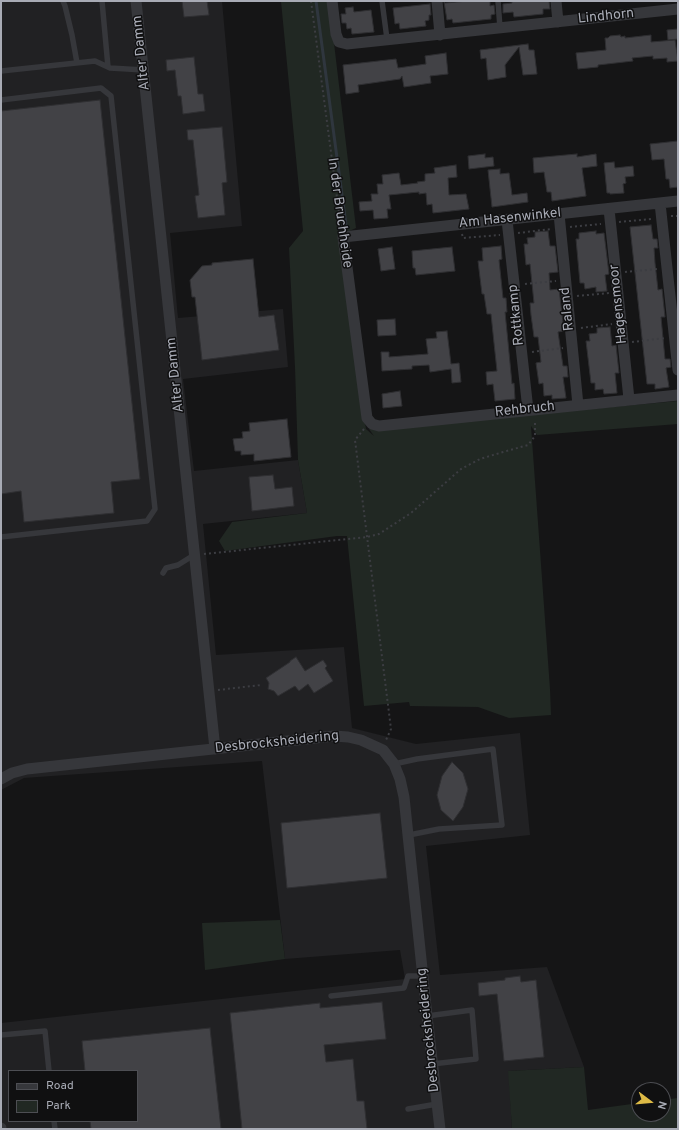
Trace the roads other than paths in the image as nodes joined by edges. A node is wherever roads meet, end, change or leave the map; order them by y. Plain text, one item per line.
1 (63, 1) edge
2 (102, 1) edge
3 (136, 1) edge
4 (332, 1) edge
5 (382, 1) edge
6 (437, 1) edge
7 (498, 1) edge
8 (556, 1) edge
9 (678, 9) edge
10 (558, 22) junction
11 (500, 28) junction
12 (440, 34) junction
13 (387, 40) junction
14 (77, 63) junction
15 (108, 67) junction
16 (144, 70) junction
17 (1, 71) edge
18 (1, 100) edge
19 (678, 201) edge
20 (660, 203) junction
21 (609, 208) junction
22 (558, 214) junction
23 (507, 220) junction
24 (343, 237) joint
25 (678, 370) edge
26 (678, 395) edge
27 (629, 399) junction
28 (578, 405) junction
29 (531, 409) junction
30 (372, 424) joint
31 (1, 537) edge
32 (194, 555) junction
33 (163, 573) dead end
34 (215, 749) junction
35 (394, 764) junction
36 (1, 778) edge
37 (409, 835) junction
38 (423, 976) junction
39 (331, 996) dead end
40 (427, 1016) junction
41 (1, 1035) edge
42 (432, 1064) junction
43 (49, 1070) edge
44 (437, 1104) junction
45 (408, 1109) dead end
46 (440, 1129) edge

1 - 14 lane
2 - 15 lane
3 - 16 street, Alter Damm
4 - 13 street, Lindhorn
5 - 13 lane
6 - 12 street
7 - 11 lane
8 - 10 street, Lindhorn
9 - 10 street, Lindhorn
10 - 11 street, Lindhorn
11 - 12 street, Lindhorn
12 - 13 street, Lindhorn
14 - 15 lane
14 - 17 lane
15 - 16 lane
16 - 32 street, Alter Damm
18 - 31 lane
19 - 20 street, Am Hasenwinkel
20 - 21 street, Am Hasenwinkel
20 - 25 street
21 - 22 street, Am Hasenwinkel
21 - 27 street, Hagensmoor
22 - 23 street, Am Hasenwinkel
22 - 28 street, Raland
23 - 24 street, Am Hasenwinkel
23 - 29 street, Rottkamp
24 - 30 street, In der Bruchheide
26 - 27 street, Rehbruch
27 - 28 street, Rehbruch
28 - 29 street, Rehbruch
29 - 30 street, Rehbruch
32 - 33 lane
32 - 34 street, Alter Damm
34 - 35 street, Desbrocksheidering
34 - 36 street, Desbrocksheidering
35 - 37 street, Desbrocksheidering
35 - 37 lane
37 - 38 street, Desbrocksheidering
38 - 39 lane
38 - 40 street, Desbrocksheidering
40 - 42 street, Desbrocksheidering
40 - 42 lane
41 - 43 lane
42 - 44 street, Desbrocksheidering
44 - 45 lane
44 - 46 street, Desbrocksheidering

